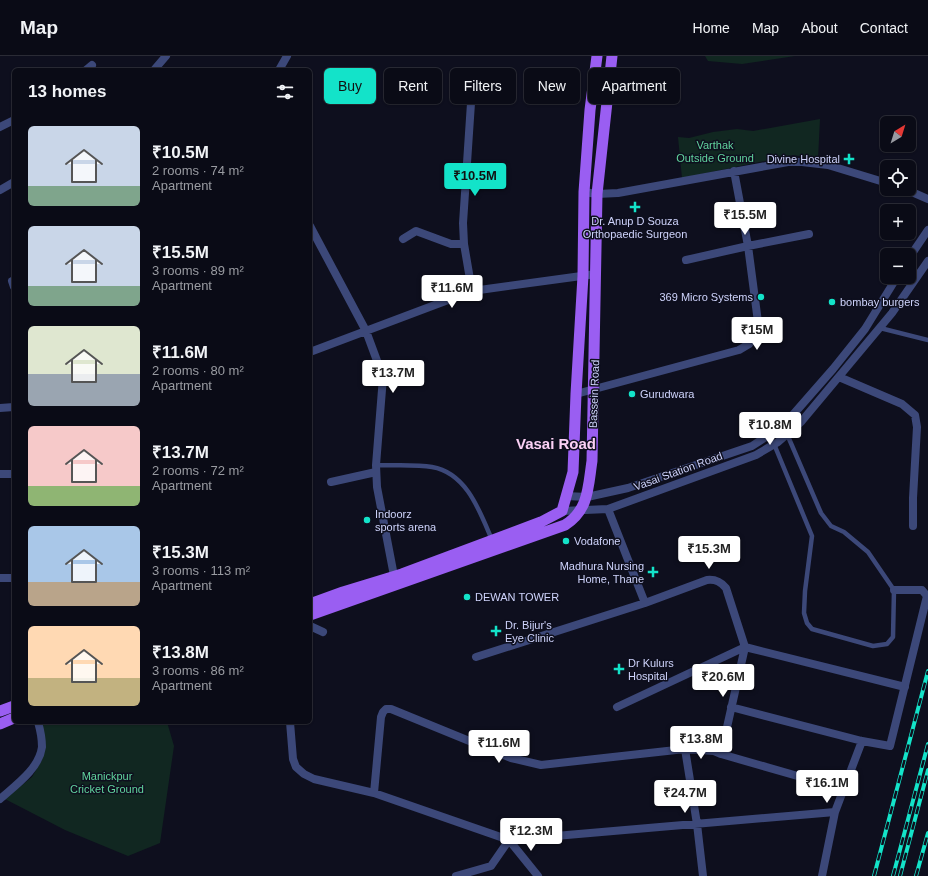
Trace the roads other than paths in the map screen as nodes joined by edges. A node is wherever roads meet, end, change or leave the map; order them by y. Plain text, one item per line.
1 (166, 56) edge
2 (287, 56) edge
3 (597, 56) edge
4 (612, 56) edge
5 (156, 68) edge
6 (280, 68) edge
7 (470, 104) edge
8 (12, 121) edge
9 (0, 127) edge
10 (734, 171) junction
11 (880, 181) edge
12 (12, 183) edge
13 (0, 190) edge
14 (584, 192) junction
15 (597, 194) junction
16 (916, 194) edge
17 (928, 199) edge
18 (312, 230) edge
19 (928, 230) edge
20 (810, 234) dead end
21 (403, 239) dead end
22 (464, 244) junction
23 (748, 246) junction
24 (916, 248) edge
25 (686, 260) dead end
26 (928, 261) edge
27 (596, 274) junction
28 (583, 276) junction
29 (893, 284) edge
30 (472, 291) junction
31 (880, 328) junction
32 (366, 331) junction
33 (928, 340) edge
34 (312, 351) edge
35 (839, 377) junction
36 (594, 388) junction
37 (576, 394) junction
38 (12, 407) edge
39 (0, 408) edge
40 (788, 434) junction
41 (774, 444) junction
42 (376, 469) junction
43 (0, 474) edge
44 (12, 474) edge
45 (331, 482) dead end
46 (566, 496) junction
47 (587, 497) junction
48 (608, 509) junction
49 (580, 511) junction
50 (562, 512) junction
51 (913, 526) dead end
52 (492, 540) junction
53 (0, 578) edge
54 (12, 578) edge
55 (395, 581) junction
56 (894, 590) junction
57 (312, 603) edge
58 (645, 603) junction
59 (312, 614) edge
60 (312, 627) edge
61 (324, 632) dead end
62 (745, 647) junction
63 (476, 657) dead end
64 (905, 687) junction
65 (12, 707) edge
66 (617, 707) dead end
67 (731, 707) junction
68 (0, 711) edge
69 (12, 719) edge
70 (0, 724) edge
71 (38, 724) edge
72 (290, 724) edge
73 (862, 741) junction
74 (685, 749) junction
75 (721, 754) junction
76 (842, 789) junction
77 (374, 793) junction
78 (0, 799) edge
79 (835, 812) junction
80 (697, 824) junction
81 (509, 840) junction
82 (456, 876) edge
83 (538, 876) edge
84 (703, 876) edge
85 (822, 876) edge

1 - 5 street
2 - 6 street
3 - 14 main road, Bassein Road
4 - 15 main road, Bassein Road
7 - 22 street
8 - 9 street
10 - 11 street
10 - 15 street
10 - 23 street
12 - 13 street
14 - 15 street
14 - 28 main road, Bassein Road
15 - 27 main road, Bassein Road
16 - 17 street
18 - 32 street
19 - 24 street
20 - 23 street
21 - 22 street
22 - 30 street
23 - 25 street
23 - 36 street
26 - 31 street, Vasai Station Road
27 - 28 street
27 - 36 main road, Bassein Road
28 - 30 street
28 - 37 main road, Bassein Road
29 - 47 street
30 - 32 street
31 - 33 lane
31 - 35 street, Vasai Station Road
32 - 34 street
32 - 42 street
35 - 40 street, Vasai Station Road
35 - 51 street
36 - 37 street
36 - 47 main road, Bassein Road
37 - 46 main road, Bassein Road
38 - 39 street
40 - 41 street, Vasai Station Road
40 - 56 lane
41 - 48 street, Vasai Station Road
41 - 56 lane
42 - 45 street
42 - 52 lane
42 - 55 street
43 - 44 street
46 - 47 street
46 - 50 main road, Bassein Road
47 - 49 main road, Bassein Road
48 - 49 street, Vasai Station Road
48 - 58 street
49 - 50 street, Vasai Station Road
49 - 55 main road, Bassein Road
50 - 52 main road, Bassein Road
52 - 55 main road, Bassein Road
53 - 54 street
55 - 57 main road, Bassein Road
55 - 59 main road, Bassein Road
56 - 64 street
58 - 62 street
58 - 63 street
60 - 61 street
62 - 64 street
62 - 66 street
62 - 67 street
64 - 73 street
65 - 68 main road
67 - 73 street
67 - 75 street
69 - 70 main road
71 - 78 street
72 - 77 street
73 - 76 street
74 - 75 street
74 - 77 street
74 - 80 street
75 - 76 street
76 - 79 street
77 - 81 street
79 - 80 street
79 - 85 street
80 - 81 street
80 - 84 street
81 - 82 street
81 - 83 street

